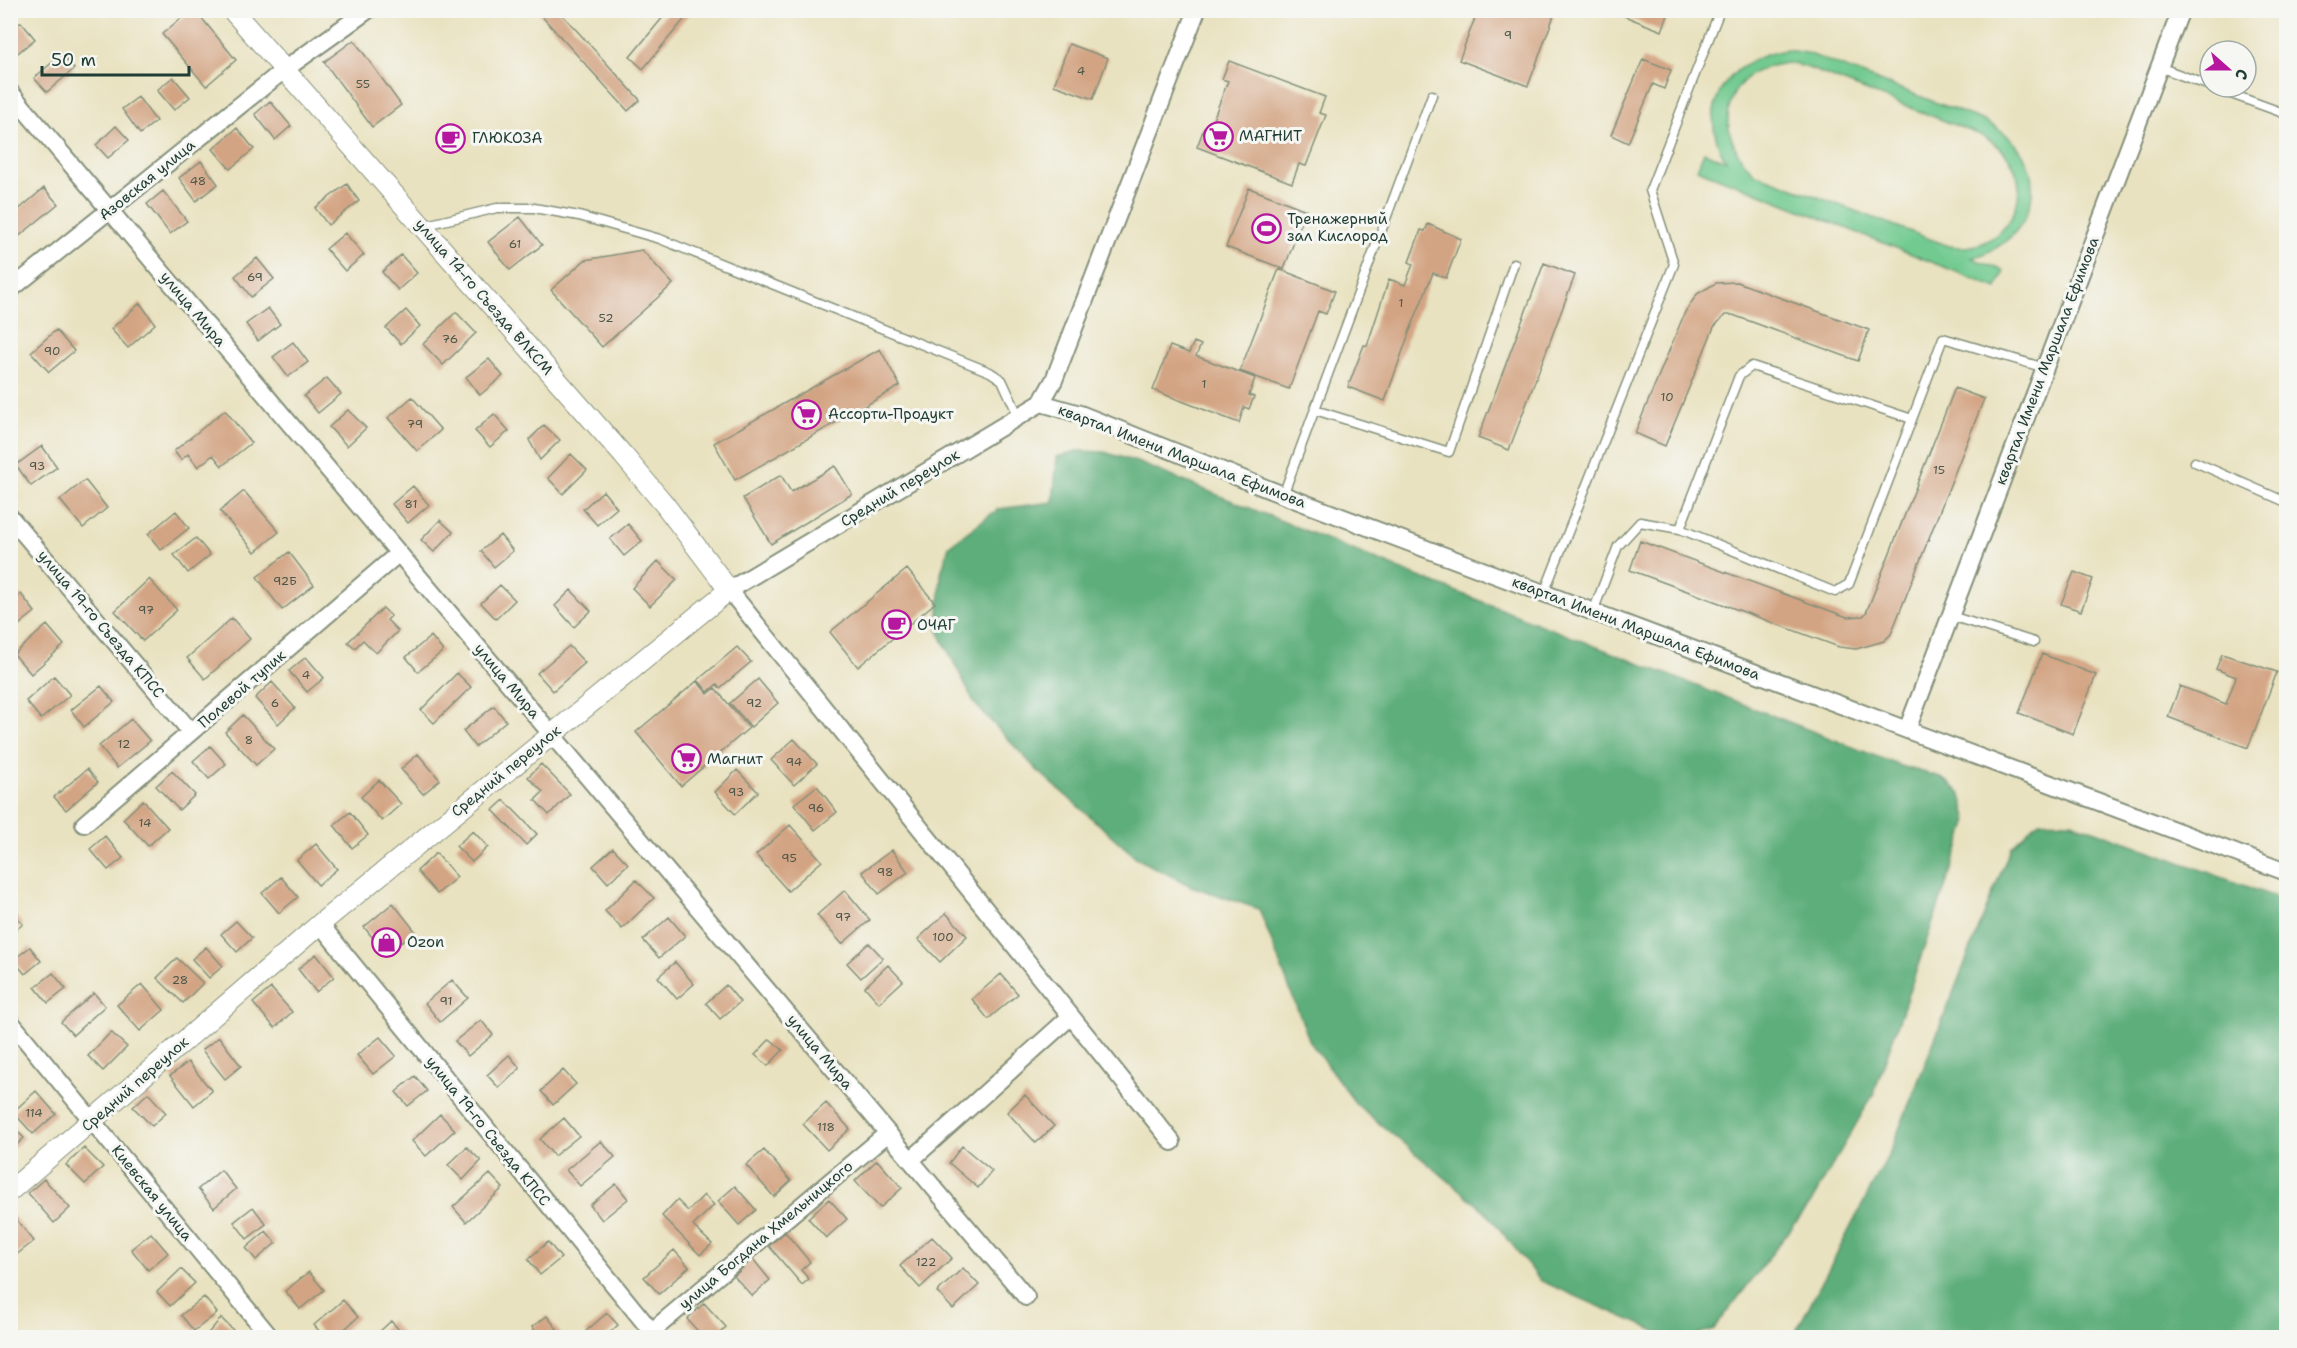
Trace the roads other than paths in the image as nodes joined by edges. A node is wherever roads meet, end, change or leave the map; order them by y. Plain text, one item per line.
1 (232, 10) edge
2 (368, 10) edge
3 (1197, 10) edge
4 (1720, 10) edge
5 (2181, 10) edge
6 (2159, 68) junction
7 (284, 70) junction
8 (2198, 82) edge
9 (10, 92) edge
10 (1432, 95) dead end
11 (2244, 99) edge
12 (2286, 114) edge
13 (110, 210) junction
14 (421, 226) junction
15 (1514, 263) dead end
16 (10, 290) edge
17 (2045, 368) junction
18 (1041, 403) junction
19 (1315, 410) junction
20 (1019, 417) junction
21 (1912, 419) junction
22 (2194, 462) dead end
23 (1283, 495) junction
24 (2286, 502) edge
25 (10, 517) edge
26 (1680, 529) junction
27 (399, 553) junction
28 (729, 590) junction
29 (1544, 593) junction
30 (1593, 612) junction
31 (1950, 616) junction
32 (2034, 642) dead end
33 (1907, 730) junction
34 (191, 732) junction
35 (551, 733) junction
36 (84, 824) dead end
37 (2286, 872) edge
38 (320, 924) junction
39 (1070, 1017) junction
40 (10, 1022) edge
41 (93, 1121) junction
42 (888, 1133) junction
43 (1172, 1142) dead end
44 (911, 1161) junction
45 (10, 1191) edge
46 (1026, 1297) dead end
47 (651, 1335) edge
48 (271, 1338) edge

1 - 7 street, улица 14-го Съезда ВЛКСМ
2 - 7 street, Азовская улица
3 - 18 street, квартал Имени Маршала Ефимова
4 - 29 lane
5 - 6 street, квартал Имени Маршала Ефимова
6 - 8 lane
6 - 17 street, квартал Имени Маршала Ефимова
7 - 13 street, Азовская улица
7 - 14 street, улица 14-го Съезда ВЛКСМ
9 - 13 street, улица Мира
10 - 19 lane
11 - 12 lane
13 - 16 street, Азовская улица
13 - 27 street, улица Мира
14 - 20 lane
14 - 28 street, улица 14-го Съезда ВЛКСМ
15 - 19 lane
17 - 21 lane
17 - 31 street, квартал Имени Маршала Ефимова
18 - 20 street, Средний переулок
18 - 23 street, квартал Имени Маршала Ефимова
19 - 23 lane
20 - 28 street, Средний переулок
21 - 26 lane
21 - 26 lane
22 - 24 lane
23 - 29 street, квартал Имени Маршала Ефимова
25 - 34 street, улица 19-го Съезда КПСС
26 - 30 lane
27 - 34 street, Полевой тупик
27 - 35 street, улица Мира
28 - 35 street, Средний переулок
28 - 39 street
29 - 30 street, квартал Имени Маршала Ефимова
30 - 33 street, квартал Имени Маршала Ефимова
31 - 32 lane
31 - 33 street, квартал Имени Маршала Ефимова
33 - 37 street
34 - 36 street, Полевой тупик
35 - 38 street, Средний переулок
35 - 42 street, улица Мира
38 - 41 street, Средний переулок
38 - 47 street, улица 19-го Съезда КПСС
39 - 43 street
39 - 44 street
40 - 41 street, Киевская улица
41 - 45 street, Средний переулок
41 - 48 street, Киевская улица
42 - 44 street, улица Мира
42 - 47 street, улица Богдана Хмельницкого
44 - 46 street, улица Мира

